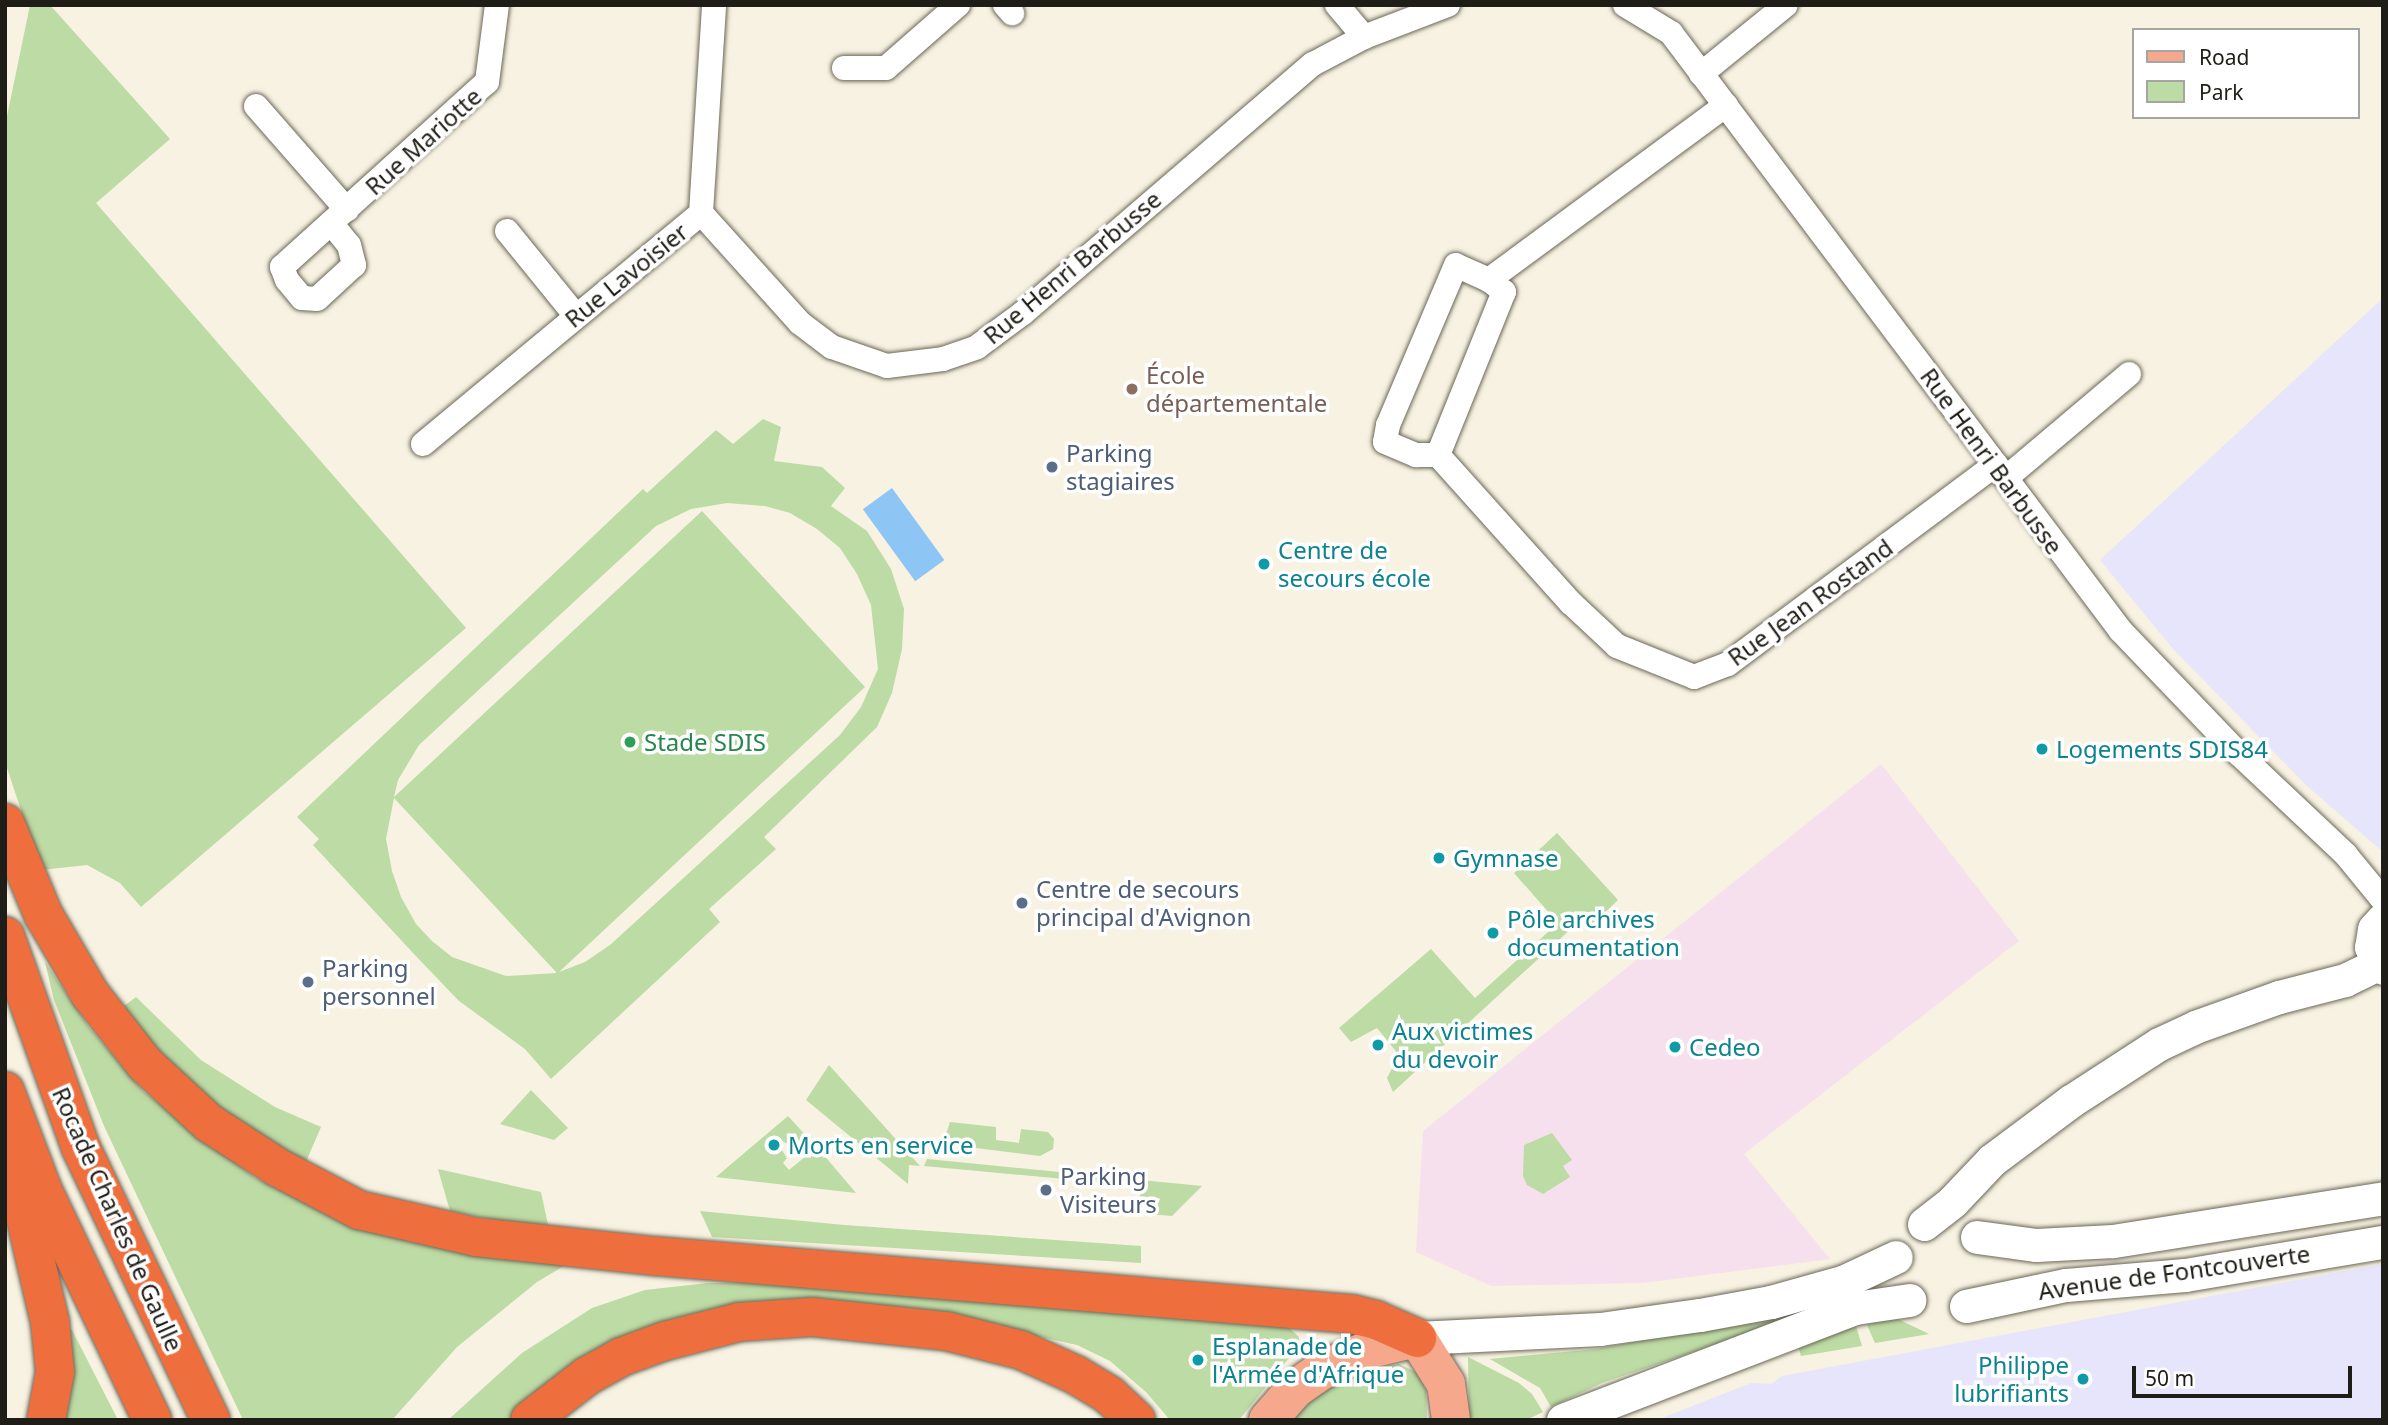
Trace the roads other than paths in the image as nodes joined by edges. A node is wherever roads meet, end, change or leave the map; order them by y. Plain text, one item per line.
1 (497, 5) edge
2 (714, 5) edge
3 (958, 5) edge
4 (1337, 5) edge
5 (1448, 5) edge
6 (1625, 5) edge
7 (1786, 5) edge
8 (1364, 37) junction
9 (844, 68) dead end
10 (1702, 74) junction
11 (1726, 105) junction
12 (256, 106) dead end
13 (701, 213) junction
14 (507, 231) dead end
15 (1489, 280) junction
16 (576, 316) junction
17 (2129, 374) dead end
18 (423, 444) dead end
19 (1438, 455) junction
20 (2001, 471) junction
21 (5, 823) edge
22 (2383, 900) edge
23 (2383, 919) edge
24 (5, 936) edge
25 (2381, 966) edge
26 (5, 1091) edge
27 (5, 1158) edge
28 (1983, 1169) junction
29 (2383, 1198) edge
30 (1924, 1224) junction
31 (1974, 1235) junction
32 (2383, 1242) edge
33 (1896, 1258) junction
34 (1909, 1300) junction
35 (1966, 1306) junction
36 (1417, 1338) junction
37 (1583, 1415) edge
38 (46, 1420) edge
39 (152, 1420) edge
40 (211, 1420) edge
41 (530, 1420) edge
42 (1136, 1420) edge
43 (1268, 1420) edge
44 (1451, 1420) edge

1 - 12 street, Rue Mariotte
2 - 13 street, Rue Lavoisier
3 - 9 street
4 - 8 street
5 - 8 street, Rue Henri Barbusse
6 - 10 street, Rue Henri Barbusse
7 - 10 street
8 - 13 street, Rue Henri Barbusse
10 - 11 street, Rue Henri Barbusse
11 - 15 street
11 - 20 street, Rue Henri Barbusse
13 - 16 street, Rue Lavoisier
14 - 16 street
15 - 19 street
15 - 19 street
16 - 18 street, Rue Lavoisier
17 - 20 street, Rue Jean Rostand
19 - 20 street, Rue Jean Rostand
20 - 22 street, Rue Henri Barbusse
21 - 36 highway
23 - 25 main road
24 - 40 highway, Rocade Charles de Gaulle
25 - 28 main road
26 - 39 highway
27 - 38 highway
28 - 30 main road
28 - 31 main road
29 - 31 main road, Avenue de Fontcouverte
30 - 31 main road
30 - 33 main road
31 - 35 main road
32 - 35 main road, Avenue de Fontcouverte
33 - 34 main road
33 - 36 main road
34 - 35 main road
34 - 37 main road
36 - 43 main road
36 - 44 main road
41 - 42 highway

